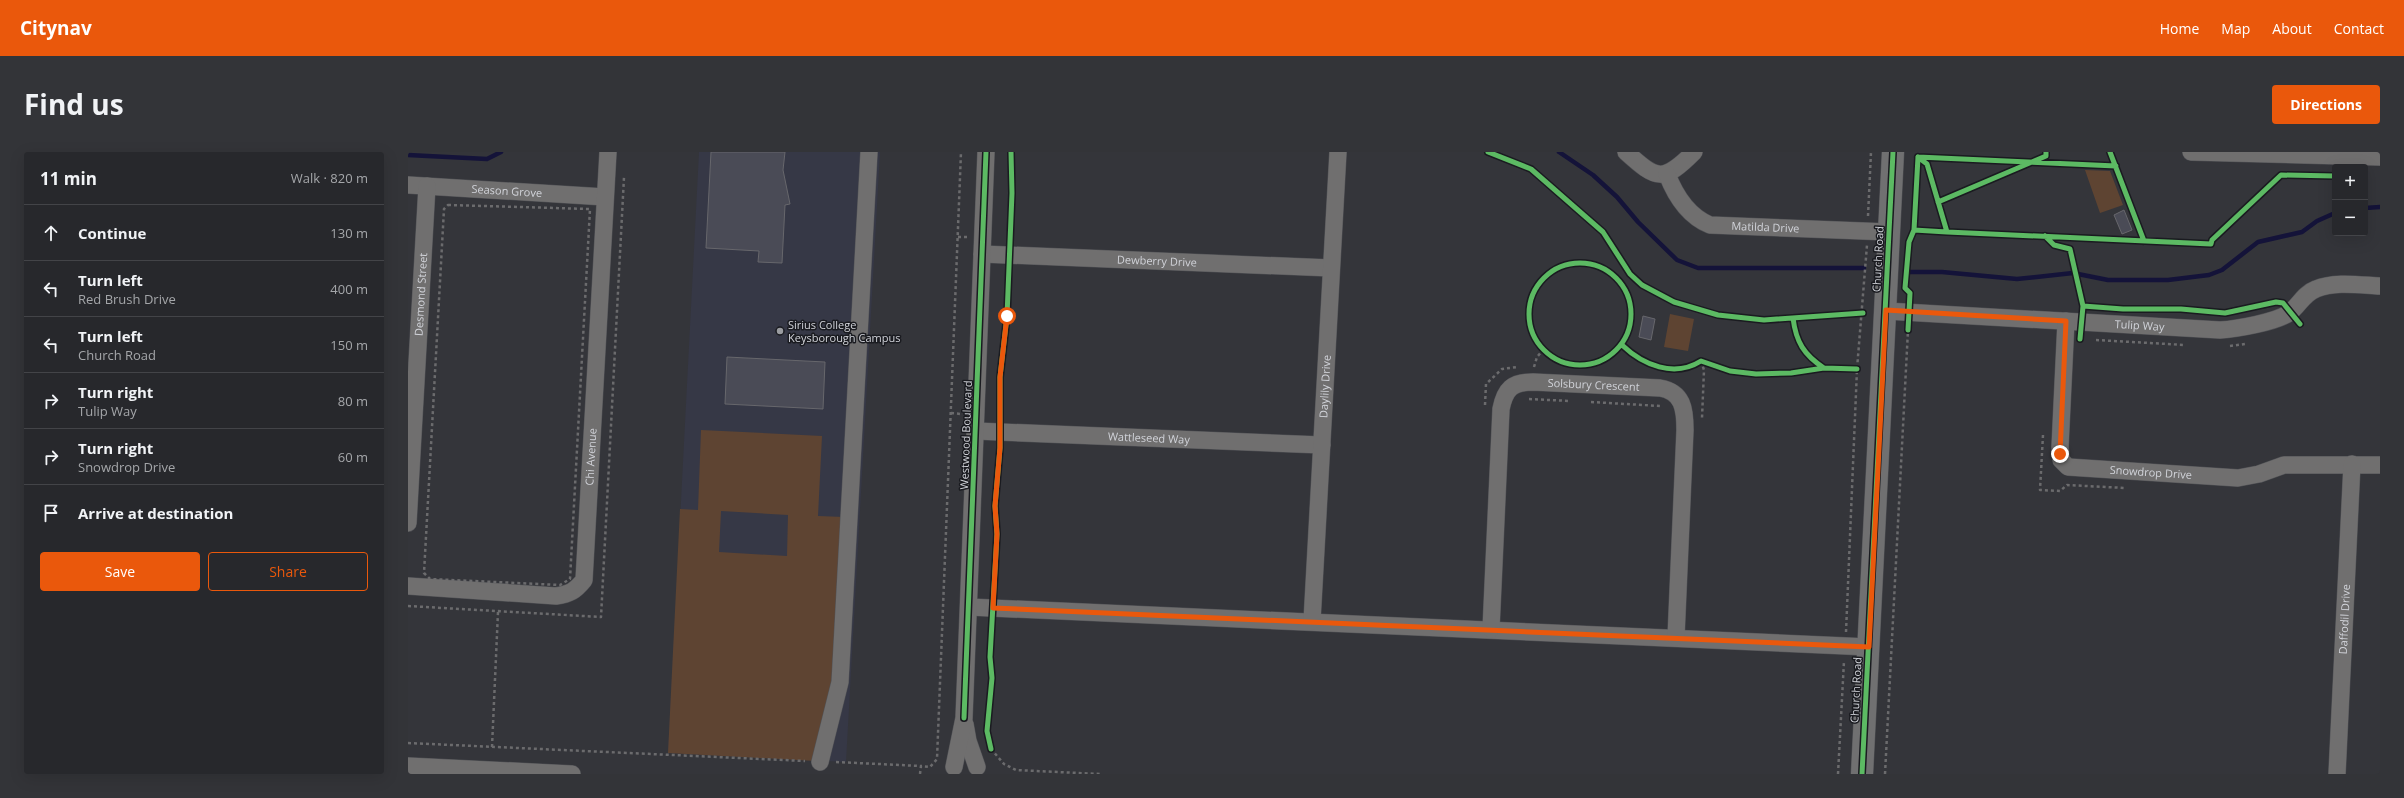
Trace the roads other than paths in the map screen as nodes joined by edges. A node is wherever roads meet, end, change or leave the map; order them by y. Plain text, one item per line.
1 (608, 152) edge
2 (869, 152) edge
3 (986, 152) edge
4 (1338, 152) edge
5 (1626, 152) edge
6 (1694, 152) edge
7 (1893, 152) edge
8 (2191, 152) edge
9 (2380, 157) edge
10 (1667, 174) junction
11 (408, 185) edge
12 (427, 186) junction
13 (605, 197) junction
14 (1889, 232) junction
15 (982, 254) junction
16 (1332, 268) junction
17 (2380, 286) edge
18 (1886, 310) junction
19 (2066, 321) junction
20 (976, 431) junction
21 (1322, 445) junction
22 (2352, 464) junction
23 (2380, 465) edge
24 (408, 523) edge
25 (408, 586) edge
26 (969, 607) junction
27 (1312, 621) junction
28 (1491, 629) junction
29 (1676, 637) junction
30 (1869, 647) junction
31 (964, 718) junction
32 (820, 762) road end
33 (408, 766) edge
34 (950, 770) edge
35 (981, 770) edge
36 (460, 771) edge
37 (572, 774) edge
38 (1862, 774) edge
39 (2337, 774) edge

1 - 13 street, Chi Avenue
2 - 32 street
3 - 15 street, Westwood Boulevard
4 - 16 street, Daylily Drive
5 - 10 street
6 - 10 street
7 - 14 main road, Church Road
8 - 9 street
10 - 14 street, Matilda Drive
11 - 12 street, Season Grove
12 - 13 street, Season Grove
12 - 24 street, Desmond Street
13 - 25 street, Chi Avenue
14 - 18 main road, Church Road
15 - 16 street, Dewberry Drive
15 - 20 street, Westwood Boulevard
16 - 21 street, Daylily Drive
17 - 19 street, Tulip Way
18 - 19 street, Tulip Way
18 - 30 main road, Church Road
19 - 22 street, Snowdrop Drive
20 - 21 street, Wattleseed Way
20 - 26 street, Westwood Boulevard
21 - 27 street, Daylily Drive
22 - 23 street, Snowdrop Drive
22 - 39 street, Daffodil Drive
26 - 27 street
26 - 31 street, Westwood Boulevard
27 - 28 street
28 - 29 street
28 - 29 street, Solsbury Crescent
29 - 30 street
30 - 38 main road, Church Road
31 - 34 street, Westwood Boulevard
31 - 35 street, Westwood Boulevard
33 - 36 street
34 - 35 street
36 - 37 street

